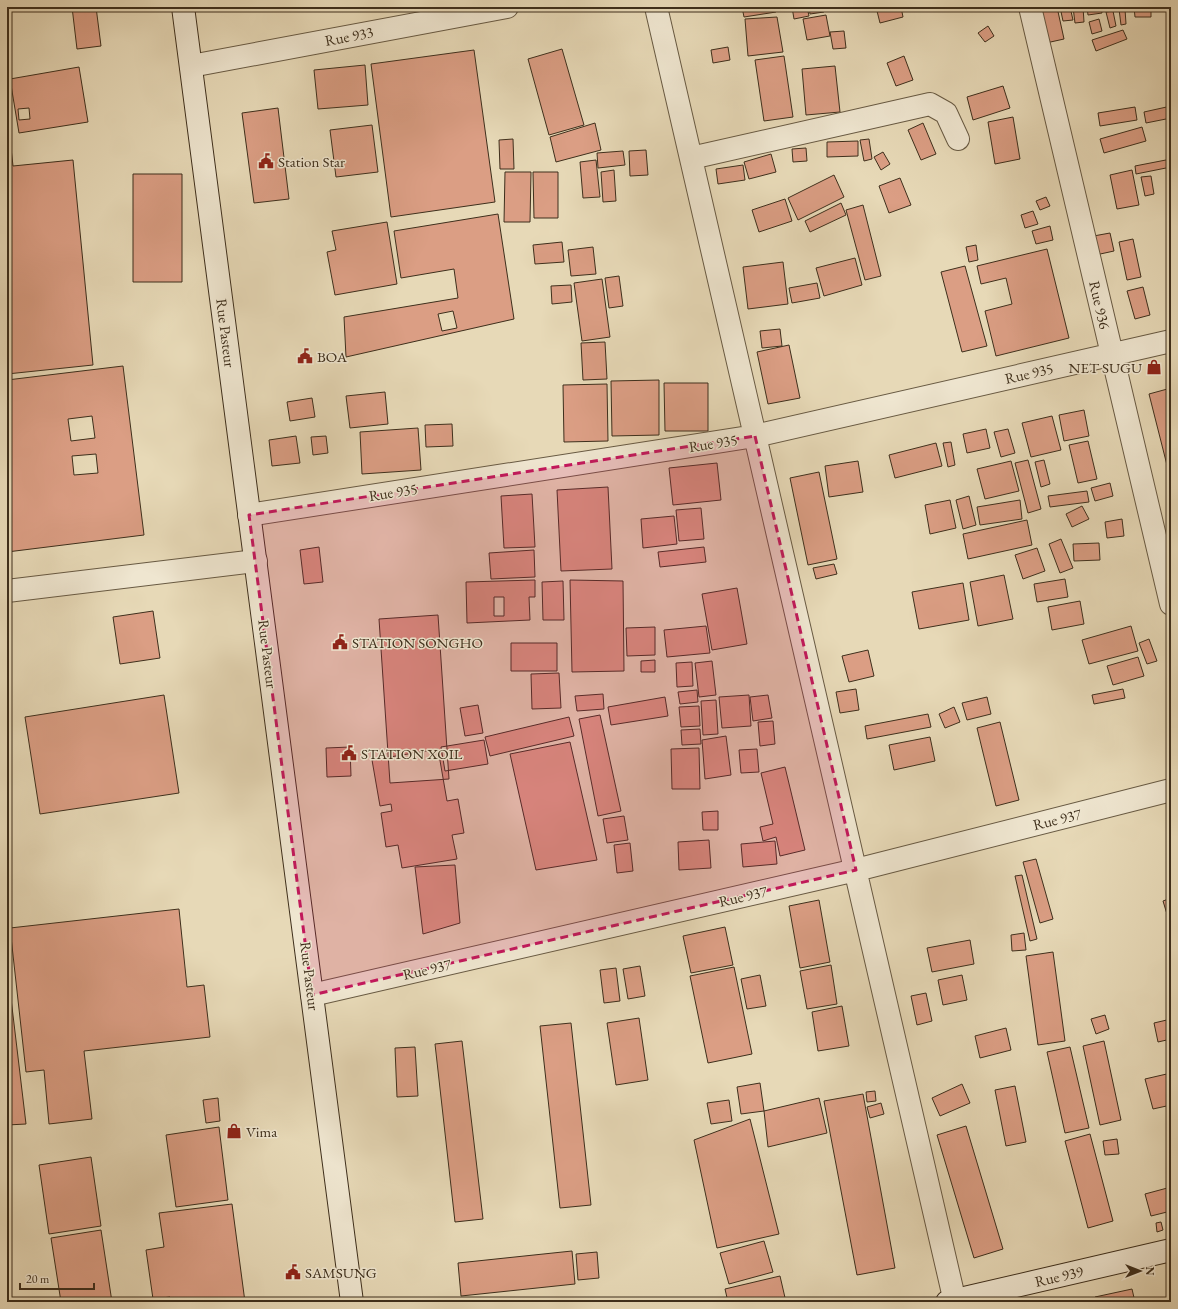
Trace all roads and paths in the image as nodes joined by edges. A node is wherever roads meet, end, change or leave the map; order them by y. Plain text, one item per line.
1 (183, 7) edge
2 (507, 7) edge
3 (656, 7) edge
4 (1030, 7) edge
5 (191, 66) junction
6 (958, 138) dead end
7 (691, 158) junction
8 (1171, 341) edge
9 (1112, 354) junction
10 (755, 436) junction
11 (250, 515) junction
12 (256, 561) junction
13 (7, 591) edge
14 (1171, 604) edge
15 (1171, 790) edge
16 (856, 870) junction
17 (312, 995) junction
18 (1171, 1250) edge
19 (952, 1301) edge
20 (352, 1302) edge

1 - 5 street, Rue Pasteur
2 - 5 street, Rue 933
3 - 7 street
4 - 9 street, Rue 936
5 - 11 street, Rue Pasteur
6 - 7 street
7 - 10 street
8 - 9 street, Rue 935
9 - 10 street, Rue 935
9 - 14 street, Rue 936
10 - 11 street, Rue 935
10 - 16 street
11 - 12 street, Rue Pasteur
12 - 13 street
12 - 17 street, Rue Pasteur
15 - 16 street, Rue 937
16 - 17 street, Rue 937
16 - 19 street
17 - 20 street, Rue Pasteur
18 - 19 street, Rue 939

